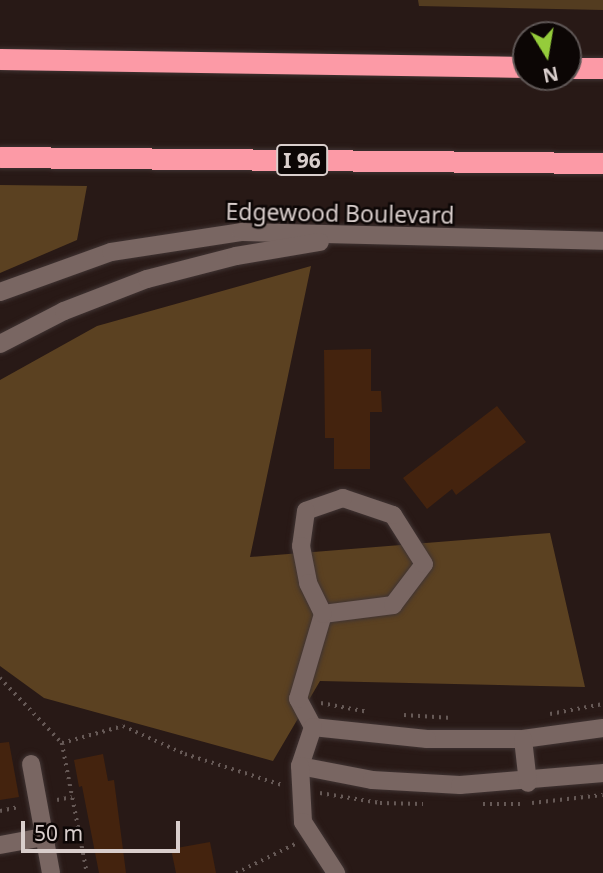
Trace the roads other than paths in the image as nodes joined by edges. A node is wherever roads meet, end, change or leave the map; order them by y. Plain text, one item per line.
1 (0, 59) edge
2 (512, 67) edge
3 (582, 68) edge
4 (603, 68) edge
5 (0, 157) edge
6 (603, 163) edge
7 (344, 238) junction
8 (603, 241) edge
9 (0, 292) edge
10 (0, 344) edge
11 (323, 614) junction
12 (313, 727) junction
13 (603, 728) edge
14 (523, 739) junction
15 (30, 764) dead end
16 (300, 766) junction
17 (603, 773) edge
18 (528, 783) junction
19 (44, 837) junction
20 (0, 845) edge
21 (51, 873) edge
22 (336, 873) edge

1 - 2 highway
3 - 4 highway
5 - 6 highway, I 96
7 - 8 street, Edgewood Boulevard
7 - 9 street, Edgewood Boulevard
7 - 10 street
11 - 11 street
11 - 12 street
12 - 14 street
12 - 16 street
13 - 14 street
14 - 18 street
15 - 19 street
16 - 18 street
16 - 22 street
17 - 18 street
19 - 20 street
19 - 21 street

